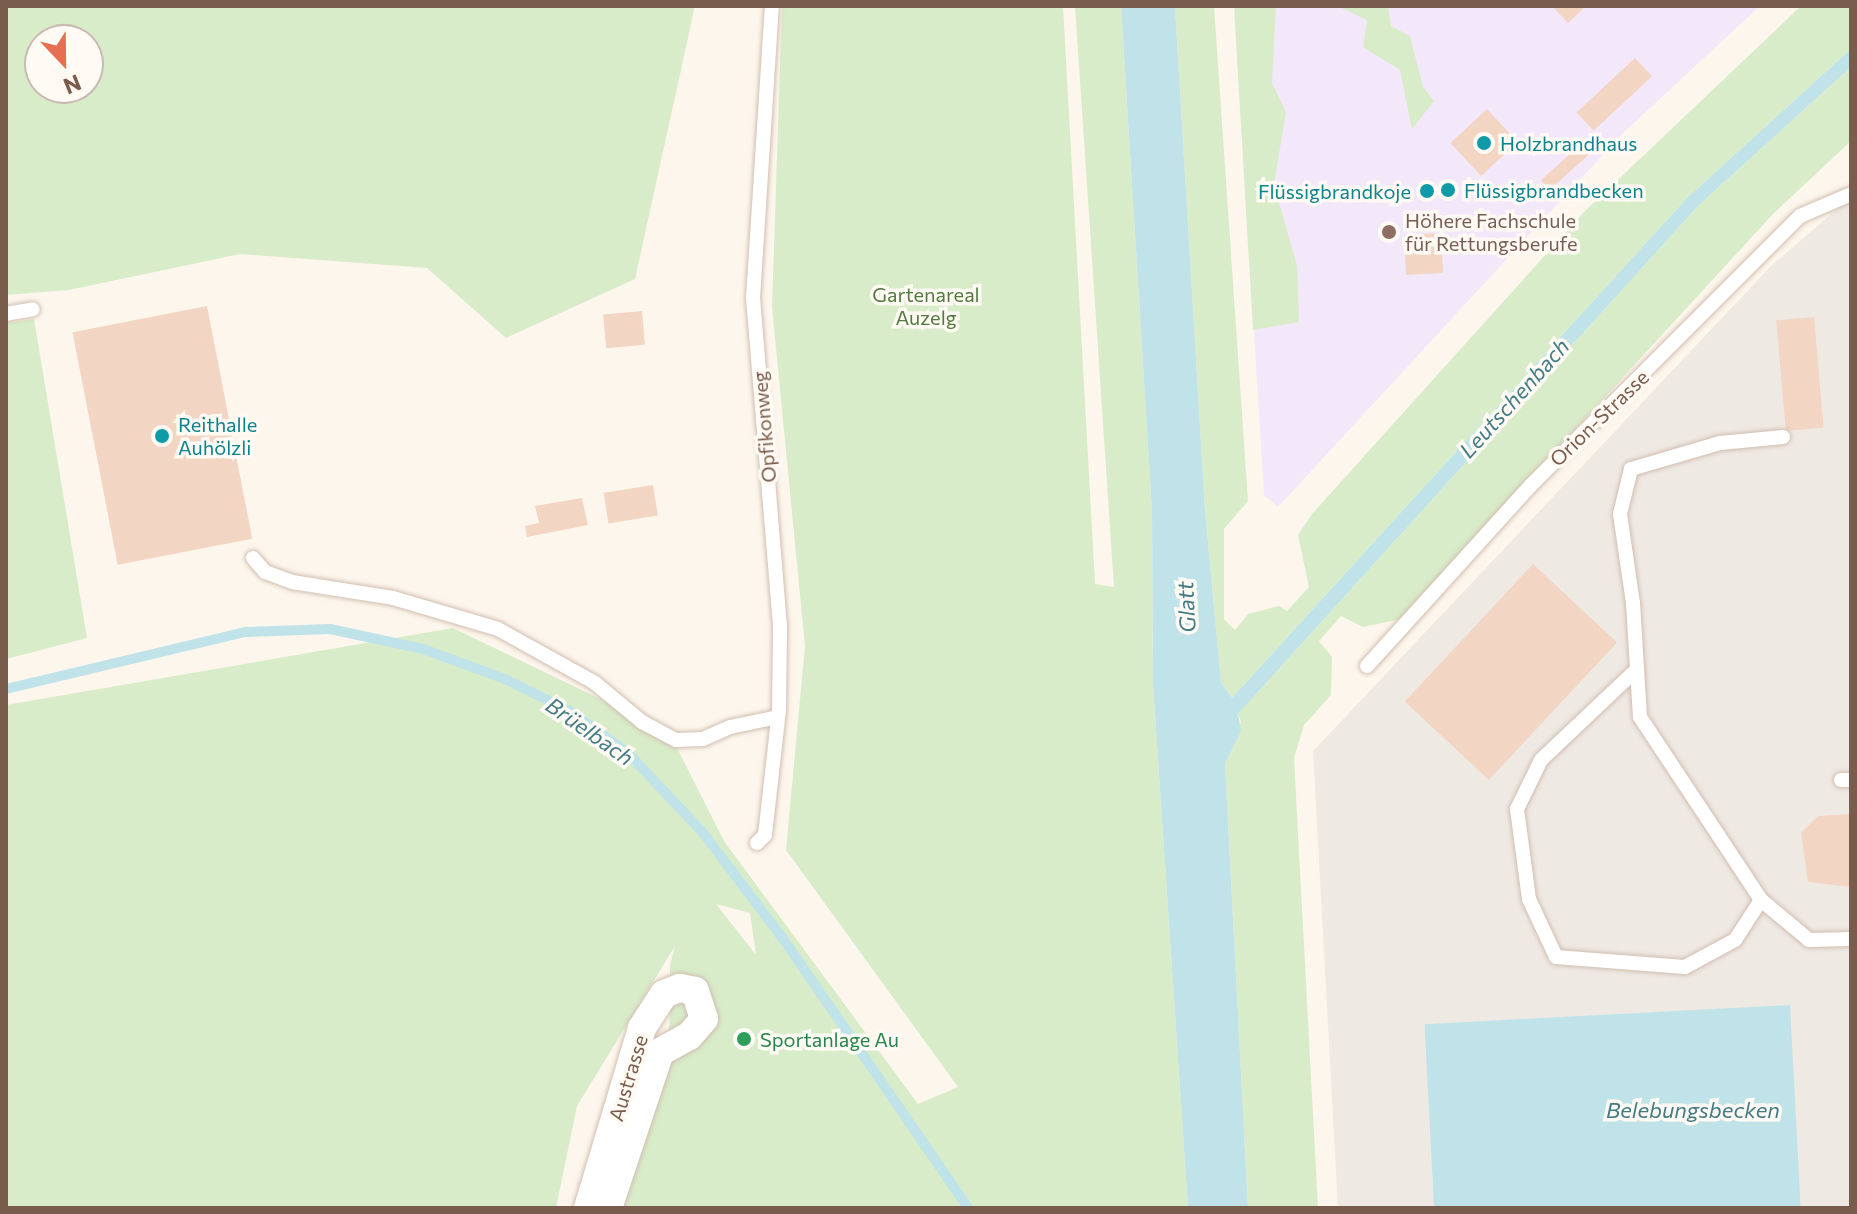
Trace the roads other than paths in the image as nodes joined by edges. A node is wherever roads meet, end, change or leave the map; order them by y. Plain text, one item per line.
1 (772, 6) edge
2 (1851, 194) edge
3 (33, 309) dead end
4 (6, 314) edge
5 (1783, 437) dead end
6 (253, 558) dead end
7 (1367, 666) dead end
8 (1635, 671) junction
9 (778, 717) junction
10 (757, 843) dead end
11 (1761, 900) junction
12 (1851, 939) edge
13 (588, 1208) edge
14 (608, 1208) edge

1 - 9 lane, Opfikonweg
2 - 7 lane, Orion-Strasse
3 - 4 lane
5 - 8 lane
6 - 9 lane
8 - 11 lane
8 - 11 lane
9 - 10 lane, Opfikonweg
11 - 12 lane
13 - 14 street, Austrasse

